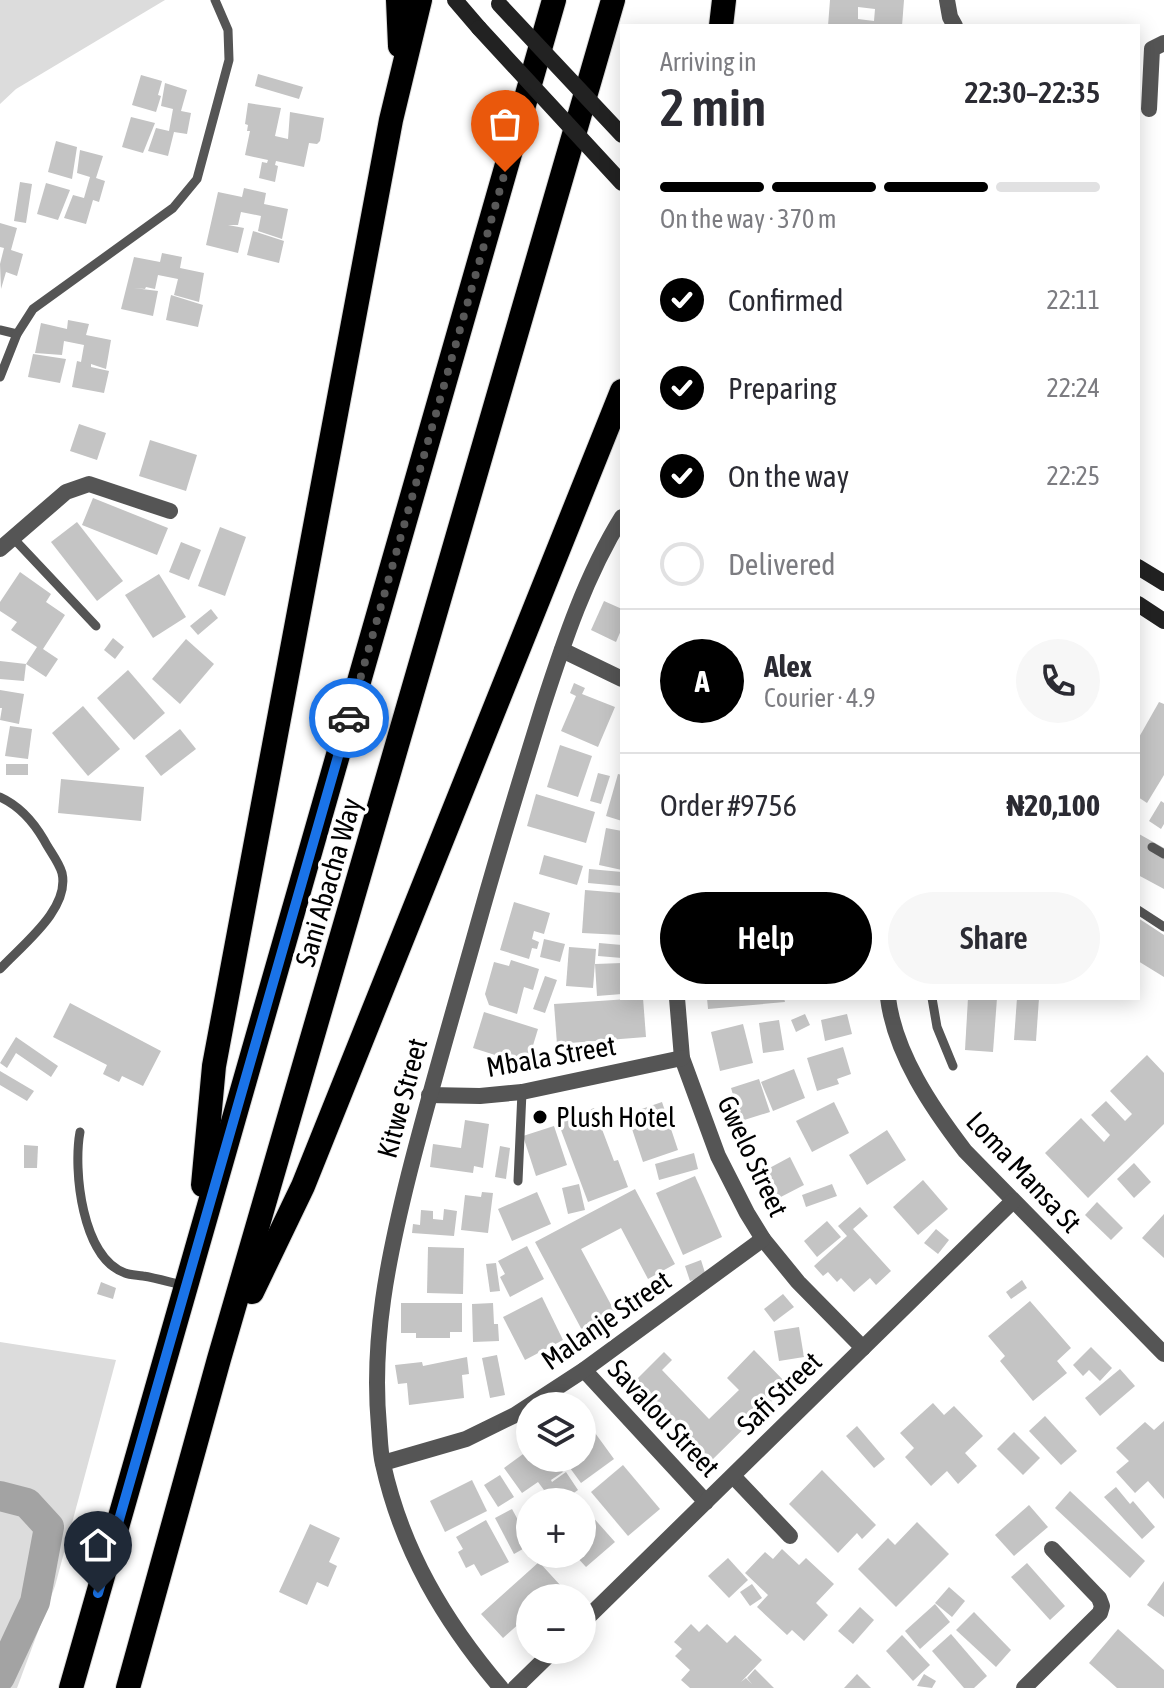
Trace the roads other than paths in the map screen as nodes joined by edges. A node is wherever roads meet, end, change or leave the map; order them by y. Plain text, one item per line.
1 (215, 0) edge
2 (398, 0) edge
3 (420, 0) edge
4 (455, 0) edge
5 (554, 0) edge
6 (613, 0) edge
7 (724, 0) edge
8 (947, 0) edge
9 (497, 2) edge
10 (721, 24) edge
11 (954, 24) edge
12 (1164, 43) edge
13 (399, 85) junction
14 (1149, 109) dead end
15 (620, 133) edge
16 (620, 181) edge
17 (0, 330) edge
18 (17, 334) junction
19 (0, 377) edge
20 (620, 396) edge
21 (170, 511) dead end
22 (620, 520) edge
23 (7, 544) edge
24 (1140, 568) edge
25 (1164, 583) edge
26 (1140, 605) edge
27 (1164, 621) edge
28 (96, 626) dead end
29 (562, 650) junction
30 (620, 678) edge
31 (0, 797) edge
32 (1152, 847) dead end
33 (1164, 854) edge
34 (1140, 911) edge
35 (1164, 927) edge
36 (0, 969) edge
37 (677, 1000) edge
38 (889, 1000) edge
39 (932, 1000) edge
40 (682, 1058) junction
41 (953, 1066) dead end
42 (522, 1092) junction
43 (429, 1095) junction
44 (80, 1132) dead end
45 (518, 1181) dead end
46 (1013, 1201) junction
47 (763, 1239) junction
48 (198, 1243) junction
49 (186, 1286) junction
50 (863, 1348) junction
51 (1164, 1354) edge
52 (219, 1359) junction
53 (584, 1370) junction
54 (383, 1463) junction
55 (733, 1476) junction
56 (706, 1502) junction
57 (790, 1536) dead end
58 (1052, 1549) dead end
59 (596, 1609) edge
60 (540, 1664) edge
61 (71, 1688) edge
62 (128, 1688) edge
63 (501, 1688) edge
64 (515, 1688) edge
65 (1024, 1688) edge

1 - 18 lane
2 - 13 highway
3 - 13 highway
4 - 16 main road, bridge
5 - 48 highway, Sani Abacha Way
6 - 52 highway, Sani Abacha Way
7 - 10 highway
8 - 11 street
9 - 15 main road, bridge
12 - 14 street
13 - 48 highway
17 - 18 lane
18 - 19 lane
20 - 52 highway
21 - 23 street
22 - 29 street, Kitwe Street
23 - 28 lane
24 - 25 main road
26 - 27 main road
29 - 30 street
29 - 43 street, Kitwe Street
31 - 36 lane
32 - 33 lane
34 - 35 lane
37 - 40 street, Gwelo Street
38 - 46 street, Loma Mansa St
39 - 41 lane
40 - 42 street, Mbala Street
40 - 47 street, Gwelo Street
42 - 43 street, Mbala Street
42 - 45 lane
43 - 54 street, Kitwe Street
44 - 49 lane
46 - 50 street, Safi Street
46 - 51 street, Loma Mansa St
47 - 50 street, Gwelo Street
47 - 53 street, Malanje Street
48 - 49 highway, Sani Abacha Way
49 - 61 highway, Sani Abacha Way
50 - 55 street, Safi Street
52 - 62 highway, Sani Abacha Way
53 - 54 street, Malanje Street
53 - 56 street, Savalou Street
54 - 63 street, Kitwe Street
55 - 56 street, Safi Street
55 - 57 street
56 - 59 street, Safi Street
58 - 65 street
60 - 64 street

